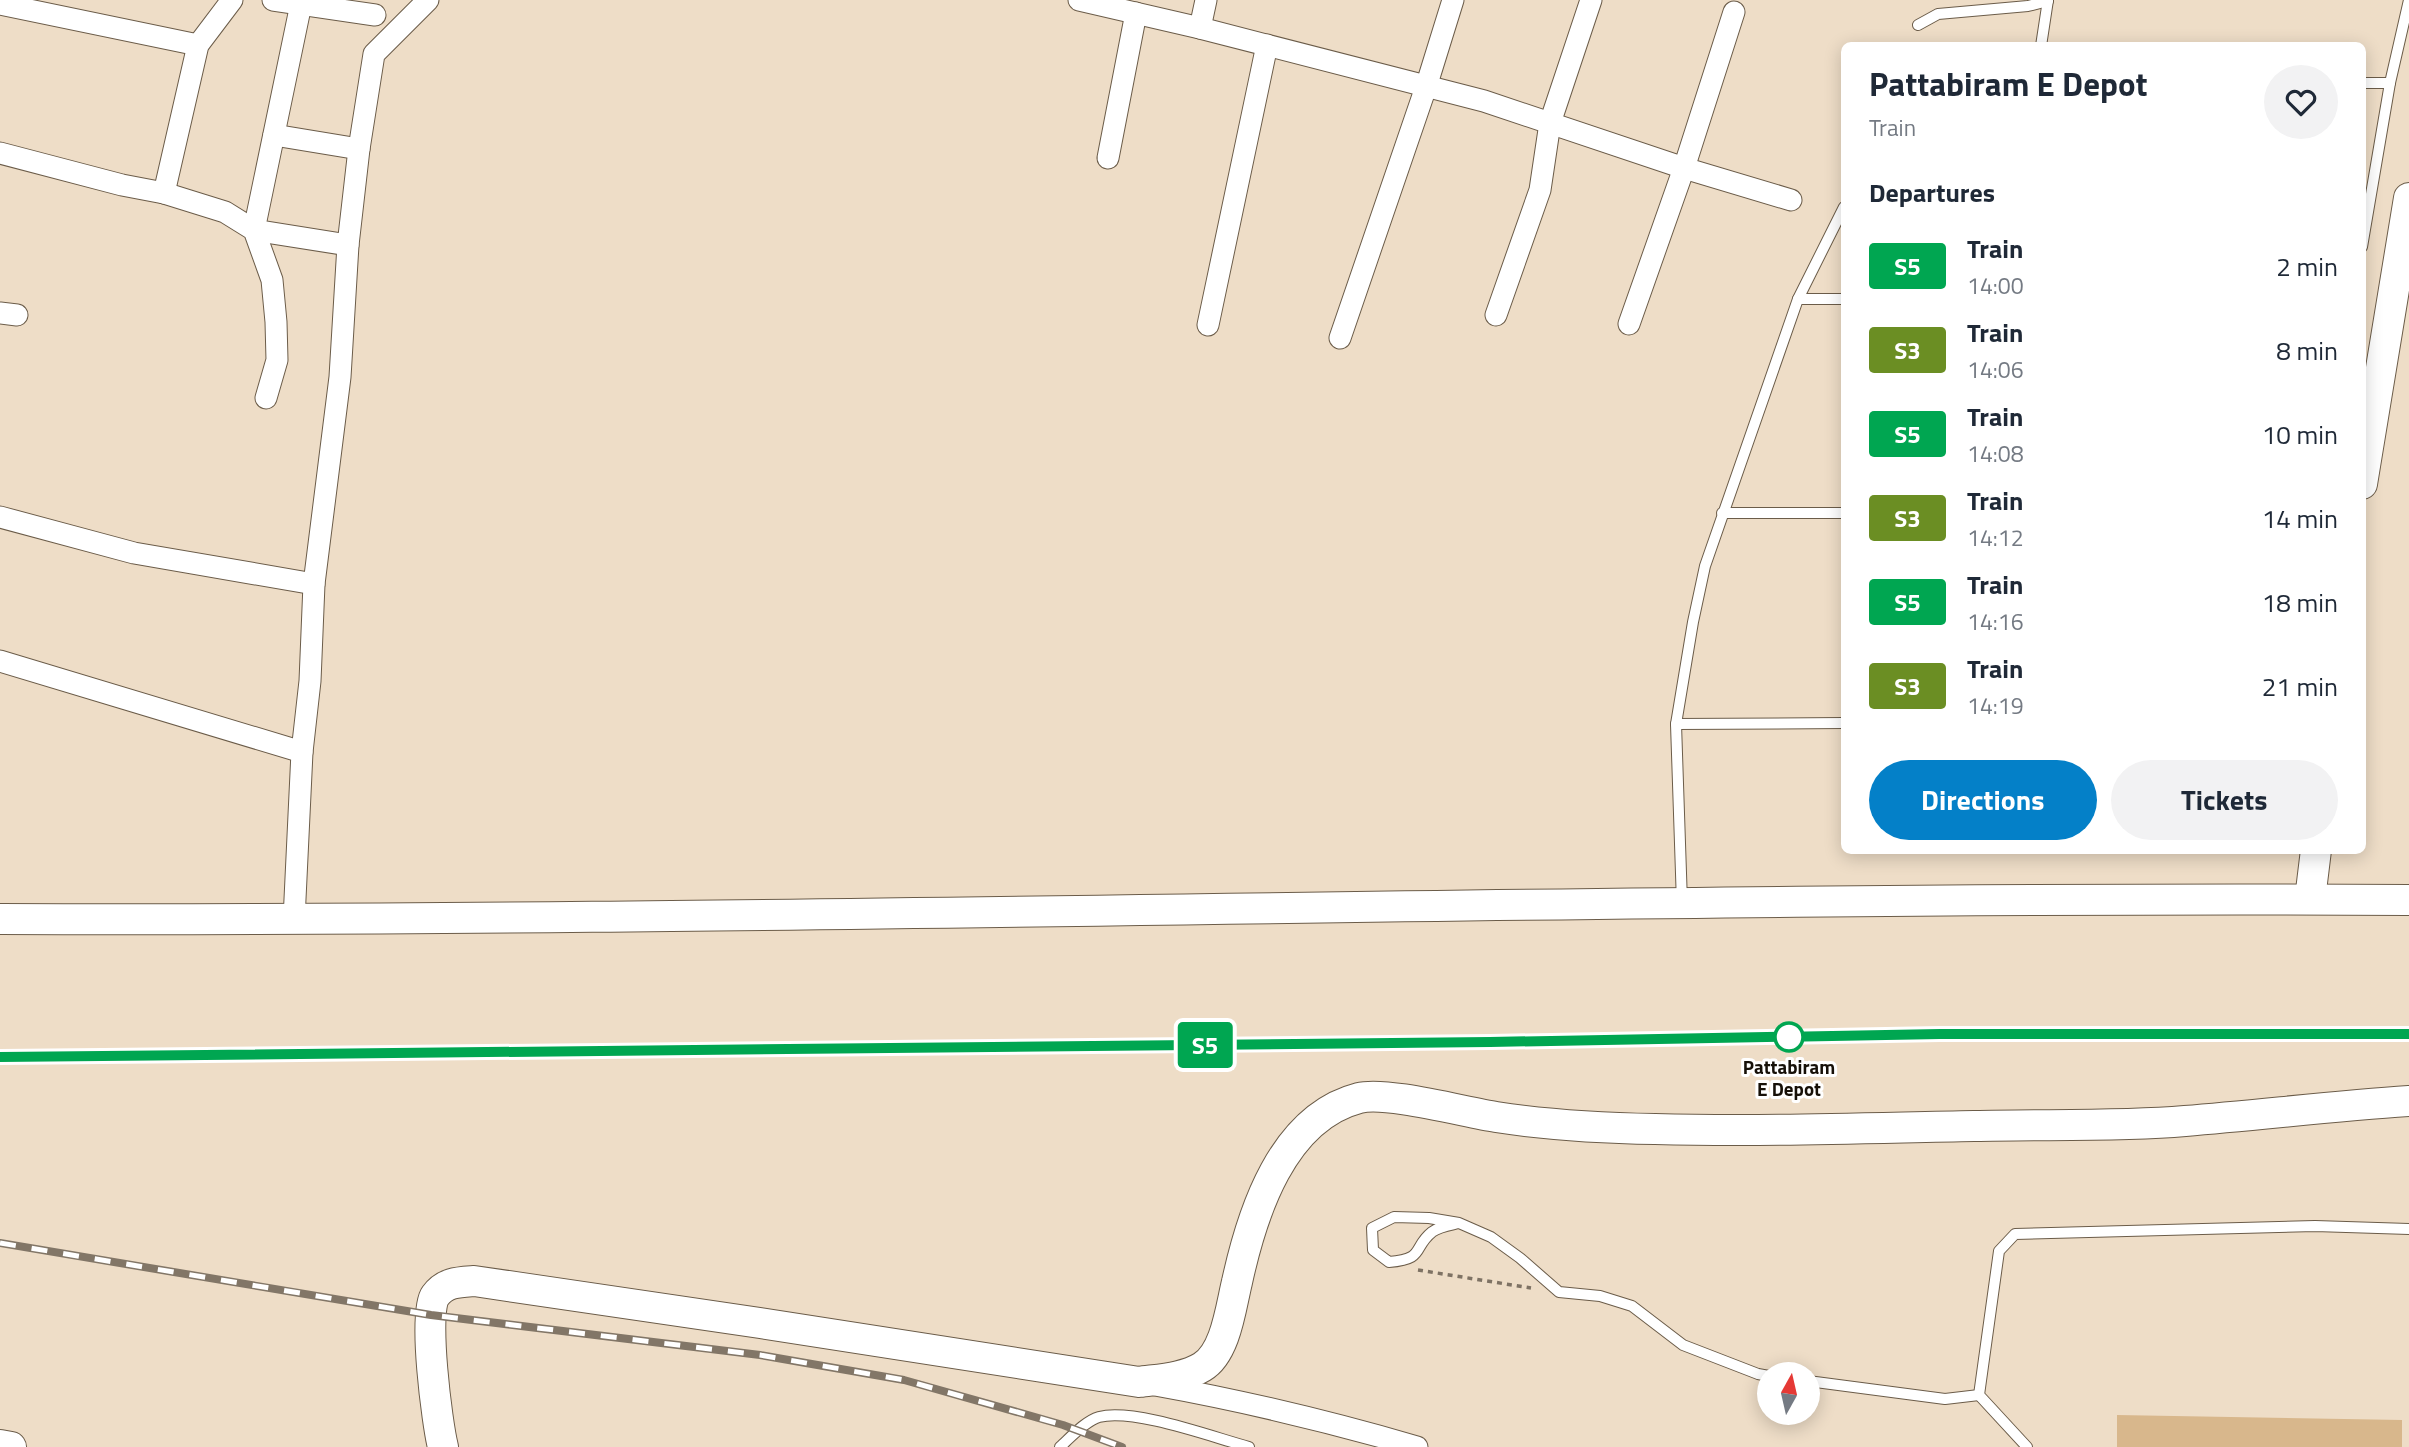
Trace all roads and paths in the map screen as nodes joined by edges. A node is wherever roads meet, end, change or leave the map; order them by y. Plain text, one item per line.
1 (232, 0) edge
2 (273, 0) edge
3 (428, 0) edge
4 (1079, 0) edge
5 (1206, 0) edge
6 (1454, 0) edge
7 (1591, 0) edge
8 (2409, 0) edge
9 (2048, 1) edge
10 (0, 4) edge
11 (301, 4) junction
12 (375, 7) edge
13 (1734, 12) dead end
14 (1136, 13) junction
15 (1918, 26) dead end
16 (1200, 28) junction
17 (2042, 42) edge
18 (198, 45) junction
19 (1267, 45) junction
20 (374, 54) junction
21 (2366, 83) edge
22 (2390, 83) junction
23 (1426, 87) junction
24 (1550, 123) junction
25 (274, 135) junction
26 (359, 149) junction
27 (0, 153) edge
28 (1108, 158) dead end
29 (1684, 168) junction
30 (164, 193) junction
31 (2409, 198) edge
32 (1791, 200) dead end
33 (1841, 213) edge
34 (2366, 224) edge
35 (254, 230) junction
36 (348, 245) junction
37 (1798, 299) junction
38 (1841, 299) edge
39 (1496, 315) dead end
40 (1629, 324) dead end
41 (1208, 325) dead end
42 (1340, 338) dead end
43 (266, 398) dead end
44 (2366, 460) edge
45 (1722, 513) junction
46 (1841, 513) edge
47 (0, 517) edge
48 (314, 584) junction
49 (0, 661) edge
50 (1841, 723) edge
51 (1676, 724) junction
52 (302, 752) junction
53 (2316, 854) edge
54 (2310, 900) junction
55 (2409, 900) edge
56 (1682, 904) junction
57 (0, 919) edge
58 (294, 920) junction
59 (2409, 1101) edge
60 (1460, 1223) junction
61 (2409, 1229) edge
62 (1389, 1262) junction
63 (1559, 1292) junction
64 (1757, 1374) edge
65 (1139, 1382) junction
66 (1820, 1383) edge
67 (1979, 1395) junction
68 (0, 1445) edge
69 (11, 1447) edge
70 (443, 1447) edge
71 (1060, 1447) edge
72 (1248, 1447) edge
73 (1417, 1447) edge
74 (2027, 1447) edge

1 - 18 street
2 - 11 street
3 - 20 street
4 - 14 street
5 - 16 street
6 - 23 street
7 - 24 street
8 - 22 lane
9 - 15 lane
9 - 17 lane
10 - 18 street
11 - 12 street
11 - 25 street
12 - 20 street
13 - 29 street
14 - 16 street
14 - 28 street
16 - 19 street
18 - 30 street
19 - 23 street
19 - 41 street
20 - 26 street
21 - 22 lane
22 - 34 lane
23 - 24 street
23 - 42 street
24 - 29 street
24 - 39 street
25 - 26 street
25 - 35 street
26 - 36 street
27 - 30 street
29 - 32 street
29 - 40 street
30 - 35 street
31 - 44 street
33 - 37 lane
35 - 36 street
35 - 43 street
36 - 48 street
37 - 38 lane
37 - 45 lane
45 - 46 lane
45 - 51 lane
47 - 48 street
48 - 52 street
49 - 52 street
50 - 51 lane
51 - 56 lane
52 - 58 street
53 - 54 street
54 - 55 street
54 - 56 street
56 - 58 street
57 - 58 street
59 - 65 street
60 - 62 lane
60 - 62 lane
60 - 63 lane
61 - 67 lane
62 - 63 path
63 - 64 lane
65 - 70 street
65 - 73 street
66 - 67 lane
67 - 74 lane
68 - 69 street
71 - 72 lane

